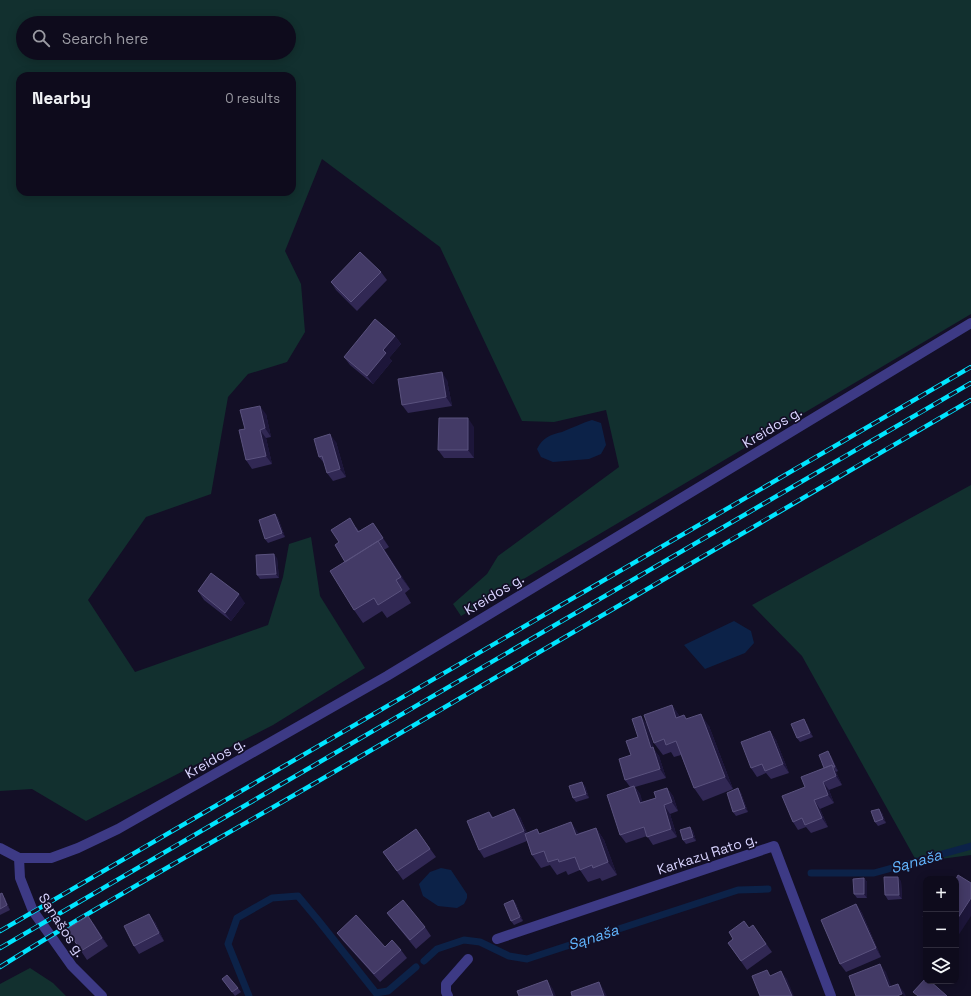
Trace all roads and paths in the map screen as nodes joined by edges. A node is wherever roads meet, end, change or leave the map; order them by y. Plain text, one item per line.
1 (971, 324) edge
2 (0, 848) edge
3 (19, 858) junction
4 (497, 939) dead end
5 (468, 959) dead end
6 (102, 996) edge
7 (448, 996) edge
8 (831, 996) edge

1 - 3 street, Kreidos g.
2 - 3 street
3 - 6 street, Sąnašos g.
4 - 8 street, Karkazų Rato g.
5 - 7 street

